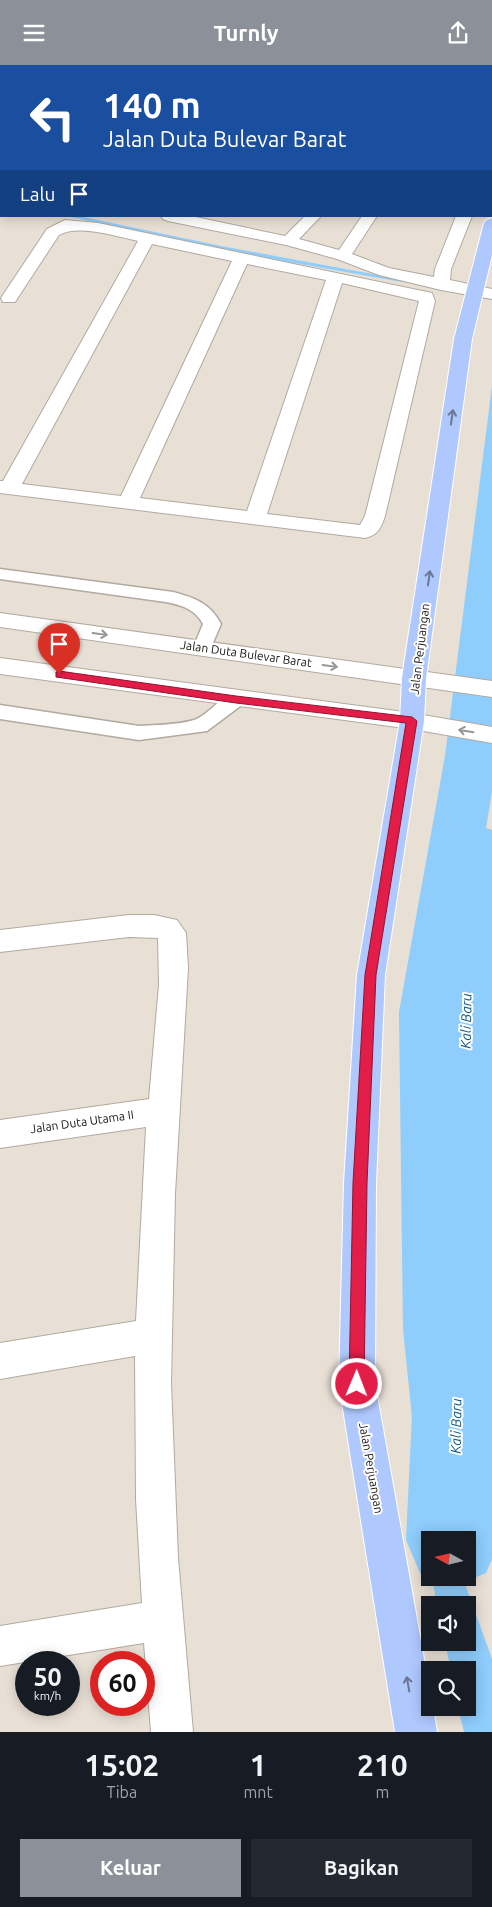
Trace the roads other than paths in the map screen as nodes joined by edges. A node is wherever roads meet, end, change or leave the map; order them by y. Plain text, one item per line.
1 (173, 217) edge
2 (313, 217) edge
3 (369, 217) edge
4 (464, 217) edge
5 (492, 223) edge
6 (147, 238) junction
7 (288, 241) junction
8 (343, 256) junction
9 (241, 259) junction
10 (335, 279) junction
11 (441, 285) junction
12 (483, 293) edge
13 (9, 298) dead end
14 (5, 488) edge
15 (128, 503) junction
16 (255, 519) junction
17 (0, 573) edge
18 (0, 620) edge
19 (202, 648) junction
20 (0, 666) edge
21 (414, 678) junction
22 (492, 689) edge
23 (236, 699) junction
24 (0, 712) edge
25 (426, 723) junction
26 (492, 735) edge
27 (0, 941) edge
28 (163, 1111) junction
29 (0, 1133) edge
30 (152, 1336) junction
31 (0, 1361) edge
32 (162, 1620) junction
33 (0, 1646) edge
34 (172, 1732) edge
35 (416, 1732) edge

1 - 7 street
2 - 7 street
3 - 8 street
4 - 11 street
5 - 12 main road, Jalan Perjuangan
6 - 9 street
6 - 13 street
6 - 14 street
7 - 8 street
8 - 11 street
9 - 10 street
9 - 15 street
10 - 16 street
10 - 16 street
11 - 12 street
21 -> 12 main road, Jalan Perjuangan
14 - 15 street
15 - 16 street
17 - 19 lane
18 -> 19 street, Jalan Duta Bulevar Barat
19 -> 21 street, Jalan Duta Bulevar Barat
20 - 23 street
21 - 22 street, Jalan Duta Bulevar Barat
21 - 25 main road, Jalan Perjuangan
23 - 24 lane
23 - 25 street
26 -> 25 street
35 -> 25 main road, Jalan Perjuangan
27 - 28 street
28 - 29 street, Jalan Duta Utama II
28 - 30 street
30 - 31 street
30 - 32 street
32 - 33 street
32 - 34 street

